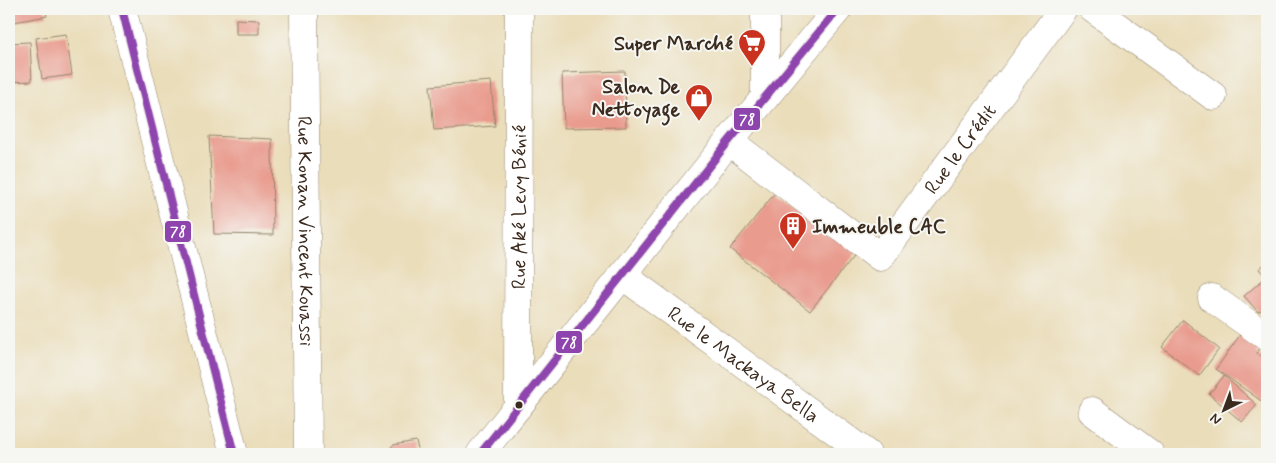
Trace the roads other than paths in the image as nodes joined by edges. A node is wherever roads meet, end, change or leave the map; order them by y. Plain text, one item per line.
1 (122, 9) edge
2 (304, 9) edge
3 (519, 9) edge
4 (765, 9) edge
5 (838, 9) edge
6 (1063, 9) edge
7 (1093, 9) edge
8 (1213, 96) dead end
9 (765, 97) junction
10 (729, 141) junction
11 (622, 275) junction
12 (1212, 298) dead end
13 (1267, 338) edge
14 (518, 406) junction
15 (1092, 411) dead end
16 (234, 454) edge
17 (308, 454) edge
18 (480, 454) edge
19 (867, 454) edge
20 (1150, 454) edge

1 - 16 street
2 - 17 street, Rue Konan Vincent Kouassi
3 - 14 street, Rue Aké Levy Bénié
4 - 9 street
5 - 9 street
6 - 10 street, Rue le Crédit
7 - 8 street
9 - 10 street
10 - 11 street
11 - 14 street
11 - 19 street, Rue le Mackaya Bella
12 - 13 street
14 - 18 street
15 - 20 street

